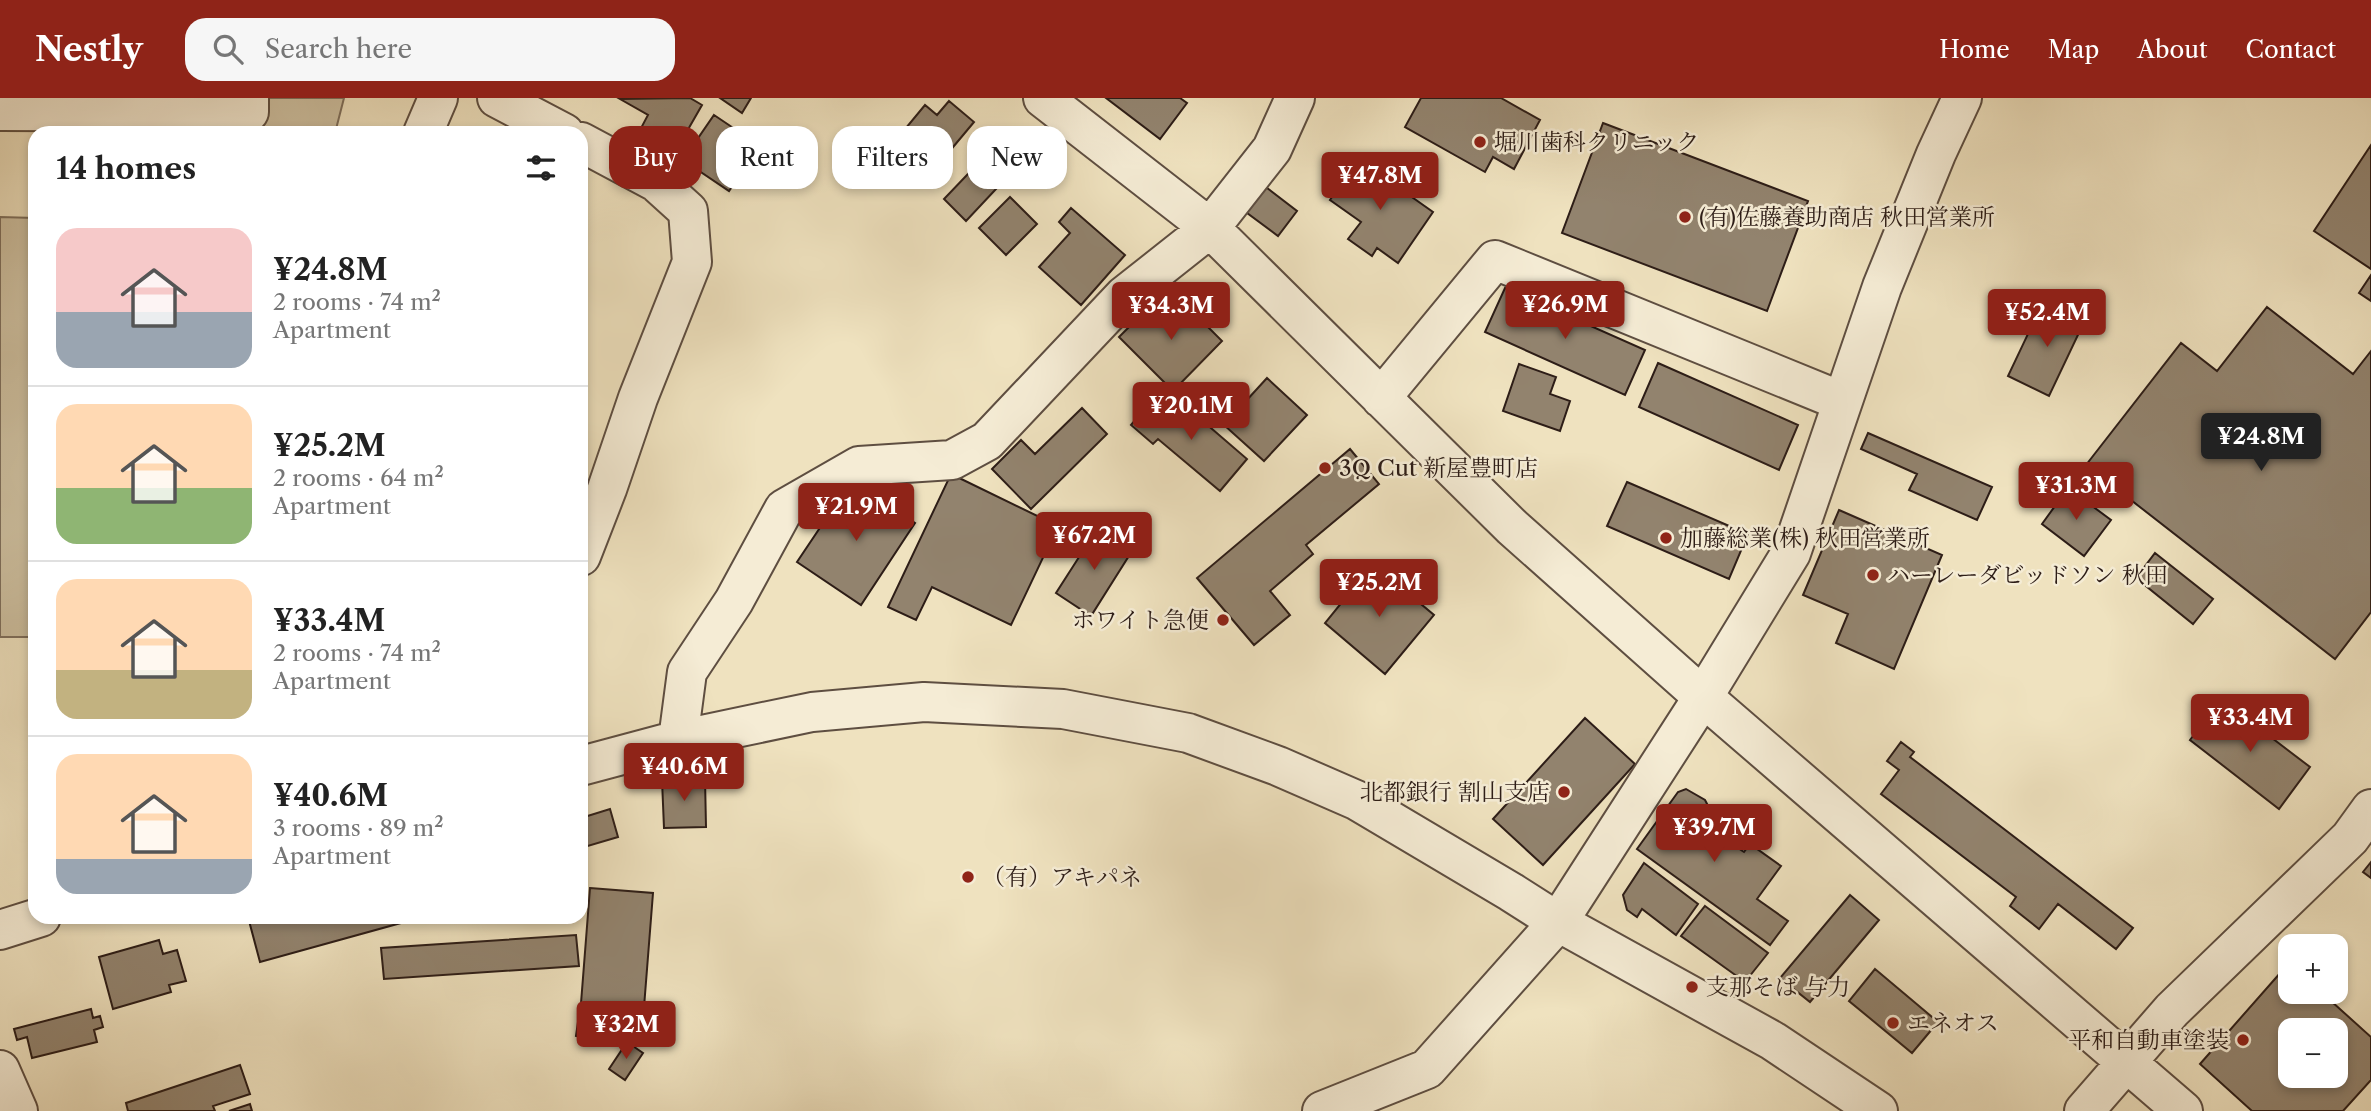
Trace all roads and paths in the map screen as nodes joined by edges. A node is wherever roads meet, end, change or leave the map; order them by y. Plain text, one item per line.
1 (249, 98) edge
2 (438, 98) edge
3 (497, 98) edge
4 (1043, 98) edge
5 (1295, 98) edge
6 (1962, 98) edge
7 (0, 111) edge
8 (426, 126) edge
9 (551, 126) edge
10 (588, 146) edge
11 (1210, 228) junction
12 (1381, 398) junction
13 (1841, 401) junction
14 (588, 537) edge
15 (1703, 697) junction
16 (678, 740) junction
17 (588, 764) edge
18 (2371, 809) edge
19 (28, 921) edge
20 (1558, 922) junction
21 (0, 930) edge
22 (2127, 1061) junction
23 (0, 1070) edge
24 (18, 1111) edge
25 (1322, 1111) edge
26 (1878, 1111) edge
27 (2084, 1111) edge
28 (2183, 1111) edge

1 - 7 street
2 - 8 street
3 - 9 street
4 - 11 street
5 - 11 street
6 - 13 street
10 - 14 street
11 - 12 street
11 - 16 street
12 - 13 street
12 - 15 street
13 - 15 street
15 - 20 street
15 - 22 street
16 - 17 street
16 - 20 street
18 - 22 street
19 - 21 street
20 - 25 street
20 - 26 street
22 - 27 street
22 - 28 street
23 - 24 street

